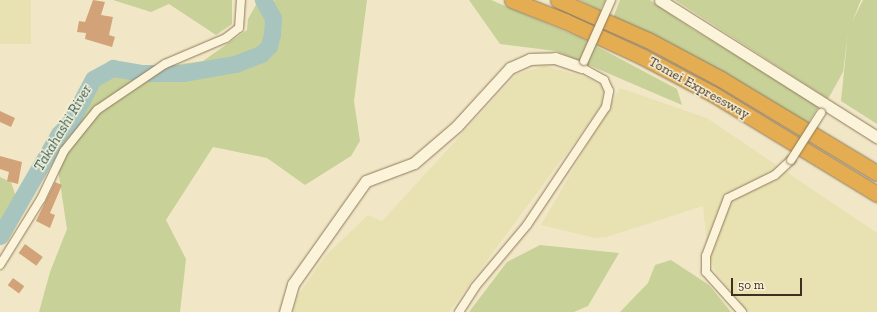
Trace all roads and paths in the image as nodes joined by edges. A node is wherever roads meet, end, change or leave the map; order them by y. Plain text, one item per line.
1 (241, 0) edge
2 (512, 0) edge
3 (558, 0) edge
4 (611, 0) edge
5 (660, 0) edge
6 (582, 64) junction
7 (824, 109) junction
8 (877, 137) edge
9 (877, 173) edge
10 (877, 194) edge
11 (0, 265) edge
12 (285, 312) edge
13 (459, 312) edge
14 (742, 312) edge

1 - 11 street
2 - 10 highway, Tomei Expressway
3 - 9 highway, Tomei Expressway
4 - 6 street, bridge
5 - 7 street
6 - 12 street
6 - 13 street
7 - 8 street
7 - 14 street, bridge

